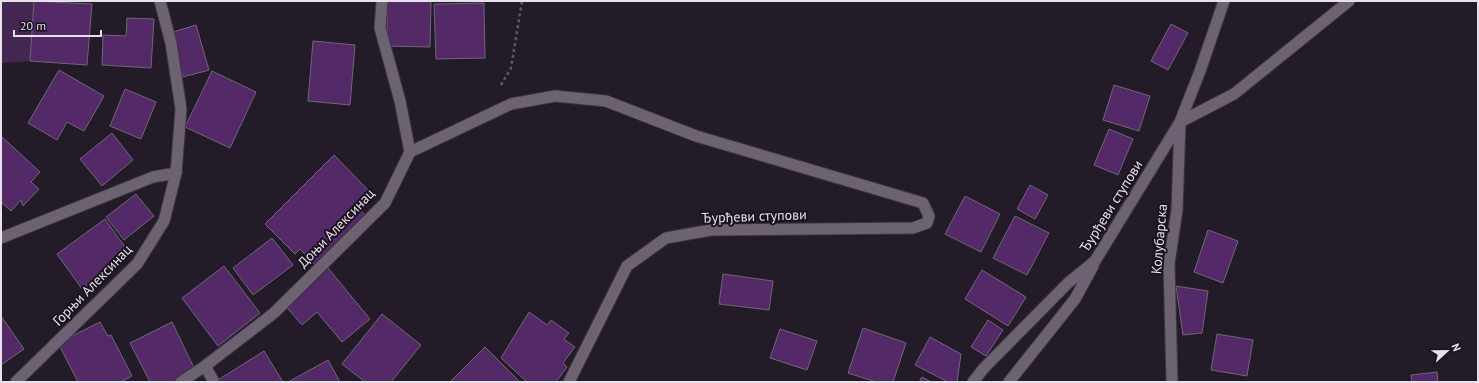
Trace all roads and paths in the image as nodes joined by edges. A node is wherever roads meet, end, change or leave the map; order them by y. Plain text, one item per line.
1 (160, 1) edge
2 (382, 1) edge
3 (522, 1) edge
4 (1224, 1) edge
5 (1349, 1) edge
6 (500, 88) dead end
7 (1180, 122) junction
8 (410, 152) junction
9 (176, 173) junction
10 (1, 238) edge
11 (1095, 261) junction
12 (205, 366) junction
13 (16, 382) edge
14 (181, 382) edge
15 (214, 382) edge
16 (569, 382) edge
17 (973, 382) edge
18 (1009, 382) edge
19 (1172, 382) edge

1 - 9 street, Горњи Алексинац
2 - 8 street
3 - 6 path
4 - 7 street, Ђурђеви ступови
5 - 7 street
7 - 11 street, Ђурђеви ступови
7 - 19 street, Колубарска
8 - 12 street, Доњи Алексинац
8 - 16 street, Ђурђеви ступови
9 - 10 street
9 - 13 street, Горњи Алексинац
11 - 17 street, Ђурђеви ступови
11 - 18 street
12 - 14 street, Доњи Алексинац
12 - 15 street

